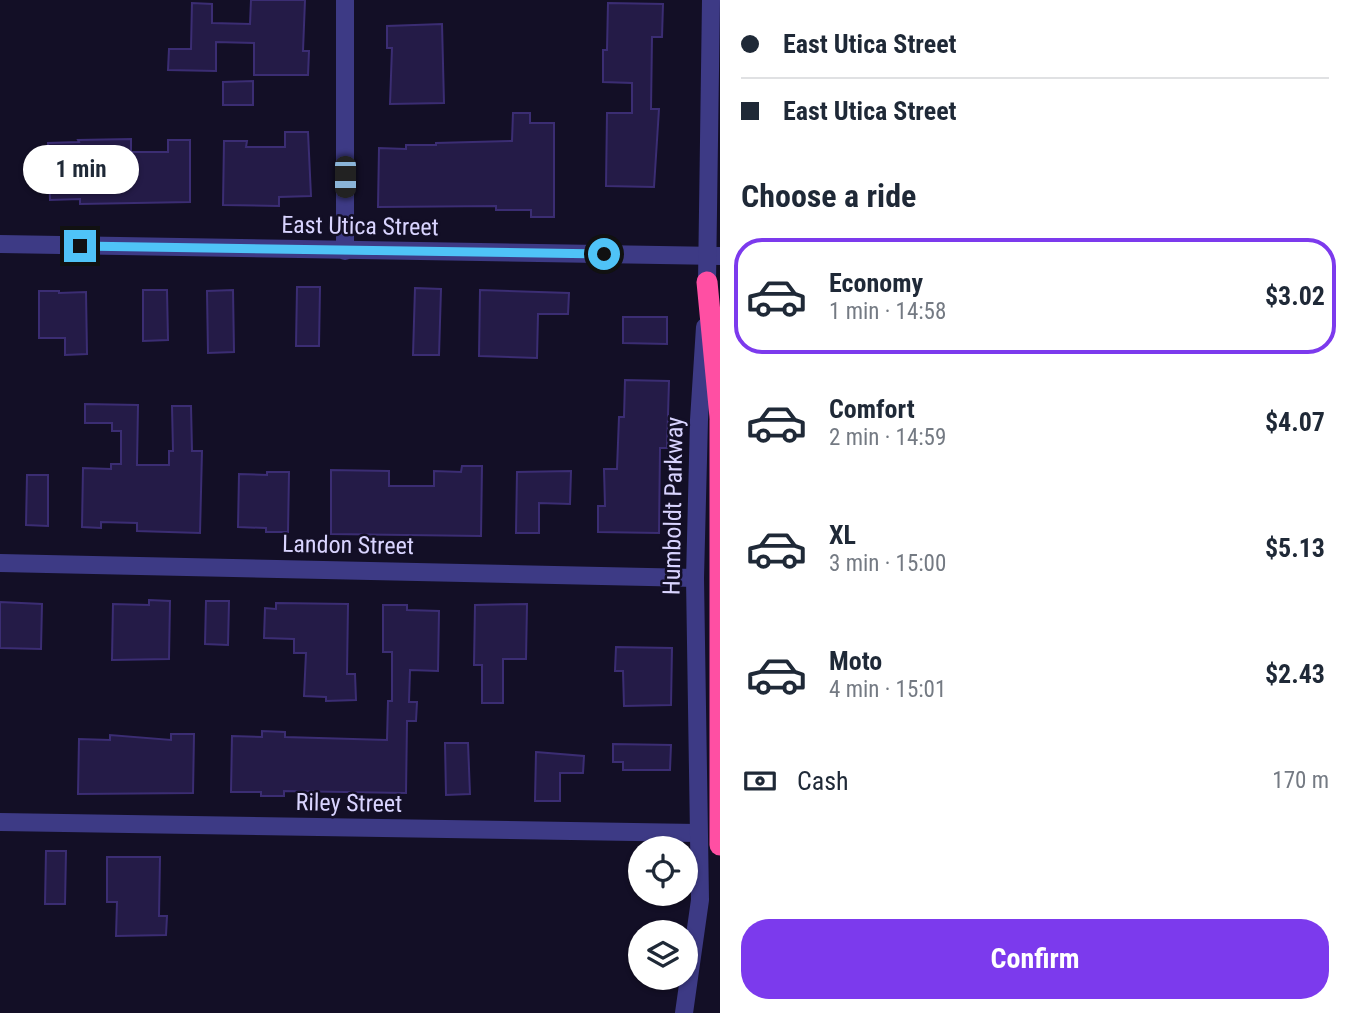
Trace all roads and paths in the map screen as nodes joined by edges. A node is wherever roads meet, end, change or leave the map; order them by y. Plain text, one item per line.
1 (345, 0) edge
2 (711, 0) edge
3 (0, 244) edge
4 (345, 251) junction
5 (714, 256) edge
6 (707, 282) junction
7 (720, 418) edge
8 (0, 563) edge
9 (695, 578) junction
10 (0, 822) edge
11 (697, 833) junction
12 (720, 845) edge
13 (684, 1013) edge

1 - 4 street
2 - 5 street, Humboldt Parkway
3 - 4 street, East Utica Street
4 - 5 street, East Utica Street
5 - 6 street, Humboldt Parkway
6 - 7 highway
6 - 9 street, Humboldt Parkway
7 - 12 highway
8 - 9 street, Landon Street
9 - 11 street, Humboldt Parkway
10 - 11 street, Riley Street
11 - 13 street, Humboldt Parkway

